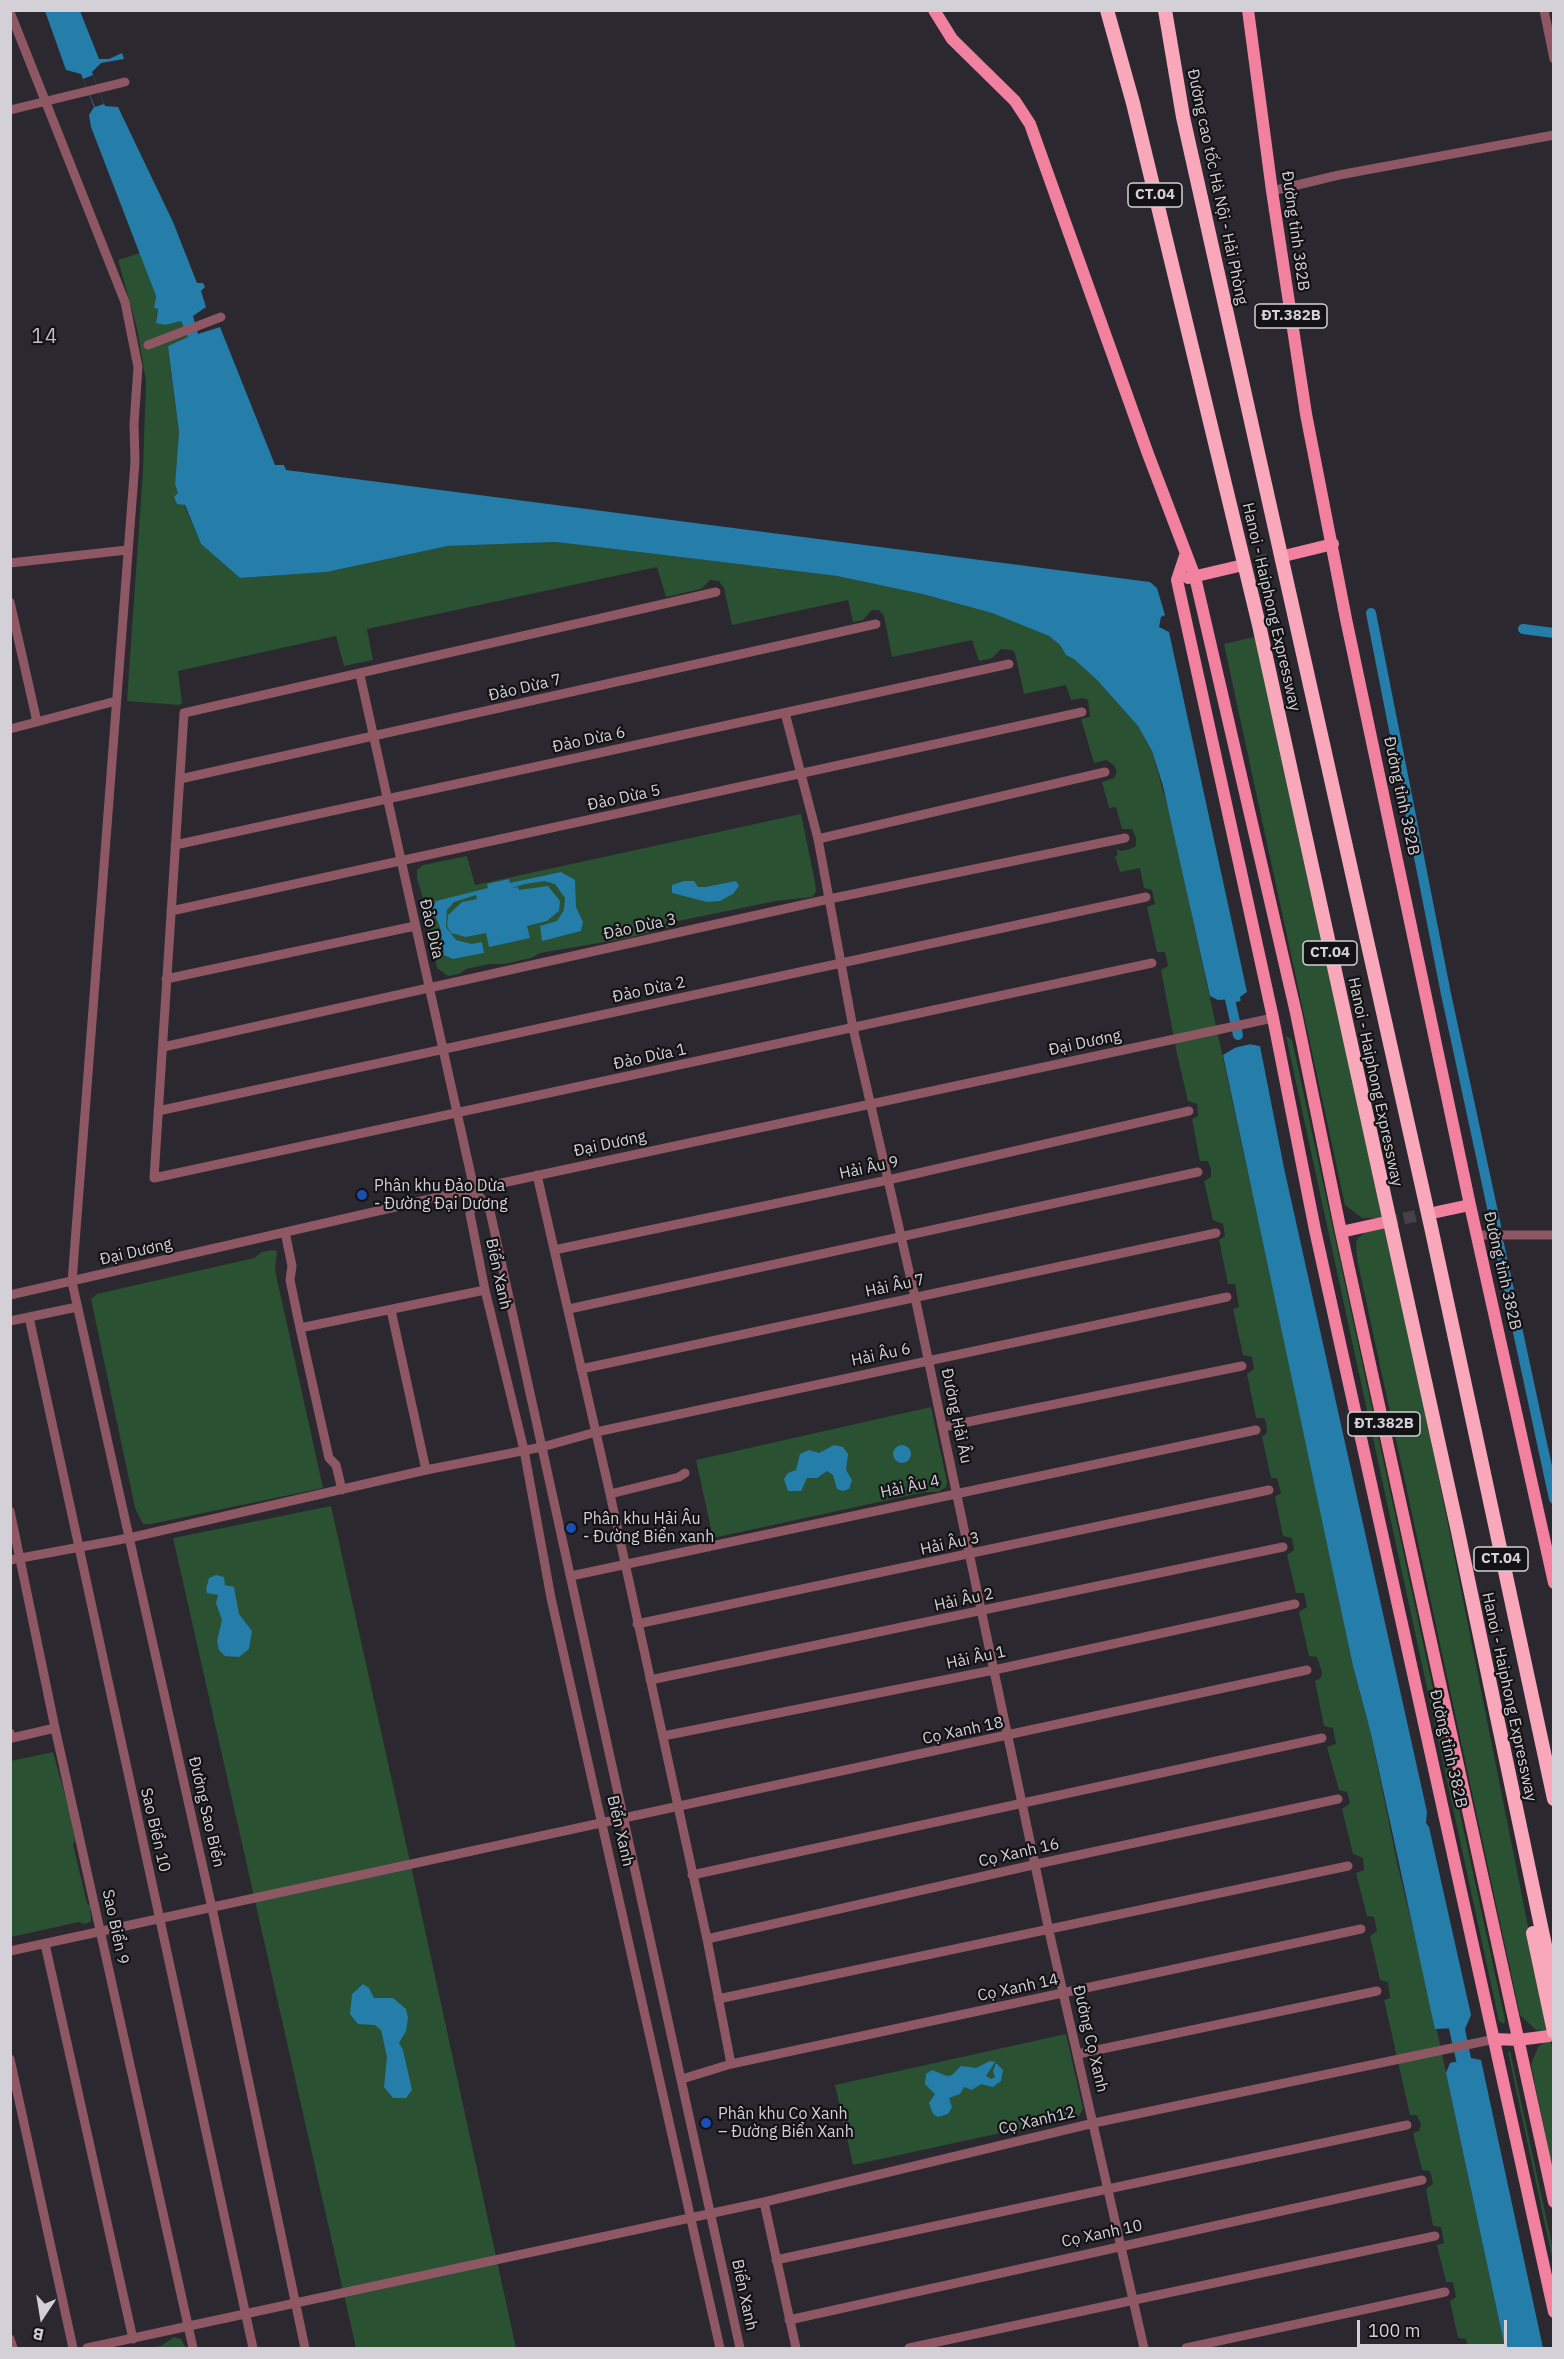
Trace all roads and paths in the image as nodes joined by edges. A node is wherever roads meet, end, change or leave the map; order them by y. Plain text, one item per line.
1 (934, 10) edge
2 (1107, 10) edge
3 (1165, 10) edge
4 (1248, 10) edge
5 (1544, 10) edge
6 (10, 12) edge
7 (1554, 59) edge
8 (126, 82) dead end
9 (45, 103) junction
10 (10, 110) edge
11 (1554, 135) edge
12 (1272, 191) junction
13 (221, 317) dead end
14 (148, 345) dead end
15 (1333, 544) junction
16 (127, 550) junction
17 (1186, 553) junction
18 (1288, 555) tunnel mouth
19 (10, 563) edge
20 (1239, 566) tunnel mouth
21 (1195, 577) junction
22 (1177, 580) junction
23 (716, 592) dead end
24 (10, 602) edge
25 (876, 624) dead end
26 (1009, 664) dead end
27 (360, 675) junction
28 (116, 701) junction
29 (1082, 712) dead end
30 (785, 713) junction
31 (38, 722) junction
32 (10, 729) edge
33 (374, 737) junction
34 (1105, 772) dead end
35 (802, 774) junction
36 (180, 779) junction
37 (387, 799) junction
38 (1125, 838) dead end
39 (818, 839) junction
40 (176, 845) junction
41 (401, 861) junction
42 (1146, 897) dead end
43 (829, 899) junction
44 (171, 910) junction
45 (415, 926) junction
46 (1152, 963) dead end
47 (842, 965) junction
48 (166, 979) junction
49 (430, 989) junction
50 (1296, 1013) junction
51 (1273, 1018) junction
52 (853, 1028) junction
53 (163, 1047) junction
54 (443, 1049) junction
55 (870, 1103) junction
56 (158, 1111) junction
57 (1189, 1111) dead end
58 (457, 1115) junction
59 (1198, 1172) dead end
60 (537, 1175) junction
61 (888, 1180) junction
62 (474, 1189) junction
63 (1470, 1204) junction
64 (1437, 1212) tunnel mouth
65 (1386, 1222) tunnel mouth
66 (285, 1232) junction
67 (1341, 1232) junction
68 (1216, 1233) dead end
69 (1479, 1235) junction
70 (1554, 1236) edge
71 (900, 1237) junction
72 (554, 1250) junction
73 (72, 1282) junction
74 (485, 1290) junction
75 (10, 1295) edge
76 (915, 1297) junction
77 (1227, 1297) dead end
78 (77, 1307) junction
79 (569, 1309) junction
80 (391, 1310) junction
81 (29, 1317) junction
82 (1449, 1319) junction
83 (10, 1321) edge
84 (300, 1328) junction
85 (928, 1361) junction
86 (1242, 1366) dead end
87 (581, 1369) junction
88 (943, 1427) junction
89 (1256, 1430) dead end
90 (596, 1432) junction
91 (542, 1447) junction
92 (524, 1450) junction
93 (426, 1470) junction
94 (685, 1473) dead end
95 (342, 1490) junction
96 (1269, 1490) dead end
97 (957, 1492) junction
98 (610, 1494) junction
99 (10, 1511) edge
100 (1457, 1527) junction
101 (129, 1538) junction
102 (1283, 1547) dead end
103 (77, 1549) junction
104 (969, 1555) junction
105 (21, 1558) junction
106 (10, 1560) edge
107 (624, 1564) junction
108 (571, 1576) junction
109 (1554, 1583) edge
110 (1295, 1604) dead end
111 (982, 1612) junction
112 (637, 1624) junction
113 (994, 1670) junction
114 (1307, 1670) dead end
115 (650, 1680) junction
116 (55, 1728) junction
117 (10, 1733) edge
118 (663, 1736) junction
119 (1007, 1737) junction
120 (1322, 1738) dead end
121 (1554, 1769) edge
122 (1338, 1799) dead end
123 (1554, 1799) edge
124 (1024, 1802) junction
125 (678, 1808) junction
126 (624, 1818) junction
127 (603, 1823) junction
128 (1037, 1864) junction
129 (1348, 1866) dead end
130 (692, 1875) junction
131 (212, 1908) junction
132 (160, 1919) junction
133 (1361, 1929) dead end
134 (1049, 1931) junction
135 (100, 1932) junction
136 (707, 1939) junction
137 (45, 1944) junction
138 (10, 1952) edge
139 (1554, 1988) edge
140 (1377, 1991) dead end
141 (1065, 1993) junction
142 (718, 1999) junction
143 (1552, 2034) edge
144 (1495, 2039) junction
145 (1518, 2040) junction
146 (1078, 2054) junction
147 (10, 2059) edge
148 (731, 2064) junction
149 (682, 2079) junction
150 (1094, 2123) junction
151 (1407, 2125) dead end
152 (1422, 2180) dead end
153 (1108, 2188) junction
154 (764, 2202) junction
155 (1554, 2202) edge
156 (712, 2213) junction
157 (693, 2218) junction
158 (1435, 2236) dead end
159 (1121, 2244) junction
160 (776, 2260) junction
161 (1445, 2292) dead end
162 (1133, 2301) junction
163 (295, 2304) junction
164 (1554, 2312) edge
165 (246, 2314) junction
166 (789, 2320) junction
167 (188, 2327) junction
168 (10, 2339) edge
169 (133, 2339) junction
170 (12, 2349) edge
171 (73, 2349) edge
172 (87, 2349) edge
173 (193, 2349) edge
174 (253, 2349) edge
175 (305, 2349) edge
176 (720, 2349) edge
177 (740, 2349) edge
178 (796, 2349) edge
179 (909, 2349) edge
180 (1144, 2349) edge
181 (1186, 2349) edge

1 - 17 main road, Đường tỉnh 382B / ĐT.382B
2 - 100 highway, Hanoi - Haiphong Expressway / CT.04
3 - 82 highway, Hanoi - Haiphong Expressway / CT.04
4 - 12 main road, Đường tỉnh 382B / ĐT.382B
5 - 7 street
6 - 9 street, Đường Sao Biển
8 - 9 street
9 - 10 street
9 - 16 street, Đường Sao Biển
11 - 12 street
12 - 15 main road, Đường tỉnh 382B / ĐT.382B
13 - 14 street
15 - 18 main road
15 - 63 main road, Đường tỉnh 382B / ĐT.382B
16 - 19 street
16 - 28 street, Đường Sao Biển
17 - 21 main road, Đường tỉnh 382B / ĐT.382B
17 - 22 main road
20 - 21 main road
21 - 22 main road
21 - 50 main road, Đường tỉnh 382B / ĐT.382B
22 - 51 main road, Đường tỉnh 382B / ĐT.382B
23 - 27 street
24 - 31 street
25 - 33 street, Đảo Dừa 7
26 - 30 street, Đảo Dừa 6
27 - 33 street, Đảo Dừa
27 - 36 street
28 - 31 street
28 - 73 street, Đường Sao Biển
29 - 35 street, Đảo Dừa 5
30 - 35 street, Đường Hải Âu
30 - 37 street, Đảo Dừa 6
31 - 32 street
33 - 36 street, Đảo Dừa 7
33 - 37 street, Đảo Dừa
34 - 39 street
35 - 39 street, Đường Hải Âu
35 - 41 street, Đảo Dừa 5
36 - 40 street
37 - 40 street, Đảo Dừa 6
37 - 41 street, Đảo Dừa
38 - 43 street, Đảo Dừa 3
39 - 43 street, Đường Hải Âu
40 - 44 street
41 - 44 street, Đảo Dừa 5
41 - 45 street, Đảo Dừa
42 - 47 street, Đảo Dừa 2
43 - 47 street, Đường Hải Âu
43 - 49 street, Đảo Dừa 3
44 - 48 street
45 - 48 street
45 - 49 street, Đảo Dừa
46 - 52 street, Đảo Dừa 1
47 - 52 street, Đường Hải Âu
47 - 54 street, Đảo Dừa 2
48 - 53 street
49 - 53 street, Đảo Dừa 3
49 - 54 street, Đảo Dừa
50 - 51 main road
50 - 67 main road, Đường tỉnh 382B / ĐT.382B
51 - 55 street, Đại Dương
51 - 144 main road, Đường tỉnh 382B / ĐT.382B
52 - 55 street, Đường Hải Âu
52 - 58 street, Đảo Dừa 1
53 - 56 street
54 - 56 street, Đảo Dừa 2
54 - 58 street, Đảo Dừa
55 - 60 street, Đại Dương
55 - 61 street, Đường Hải Âu
56 - 58 street, Đảo Dừa 1
57 - 61 street, Hải Âu 9
58 - 62 street, Đảo Dừa
59 - 71 street
60 - 62 street, Đại Dương
60 - 72 street
61 - 71 street, Đường Hải Âu
61 - 72 street, Hải Âu 9
62 - 66 street, Đại Dương
62 - 74 street, Biển Xanh
62 - 91 street, Biển Xanh
63 - 64 main road
63 - 69 main road, Đường tỉnh 382B
65 - 67 main road
66 - 73 street, Đại Dương
66 - 84 street
67 - 145 main road, Đường tỉnh 382B / ĐT.382B
68 - 76 street, Hải Âu 7
69 - 70 street
69 - 109 main road, Đường tỉnh 382B
71 - 76 street, Đường Hải Âu
71 - 79 street
72 - 79 street
73 - 75 street, Đại Dương
73 - 78 street, Đường Sao Biển
74 - 80 street
74 - 92 street, Biển Xanh
76 - 85 street, Đường Hải Âu
76 - 87 street, Hải Âu 7
77 - 85 street, Hải Âu 6
78 - 81 street
78 - 101 street, Đường Sao Biển
79 - 87 street
80 - 84 street
80 - 93 street
81 - 83 street
81 - 103 street, Sao Biển 10
82 - 121 highway
82 - 123 highway, Hanoi - Haiphong Expressway / CT.04
84 - 95 street
85 - 88 street, Đường Hải Âu
85 - 90 street, Hải Âu 6
86 - 88 street
87 - 90 street
88 - 97 street, Đường Hải Âu
89 - 97 street, Hải Âu 4
90 - 91 street, Hải Âu 6
90 - 98 street
91 - 92 street
91 - 108 street, Biển Xanh
92 - 93 street
92 - 127 street, Biển Xanh
93 - 95 street
94 - 98 street
95 - 101 street
96 - 104 street, Hải Âu 3
97 - 104 street, Đường Hải Âu
97 - 107 street, Hải Âu 4
98 - 107 street
99 - 105 street, Sao Biển 9
100 - 139 highway, Hanoi - Haiphong Expressway / CT.04
100 - 143 highway
101 - 103 street
101 - 131 street, Đường Sao Biển
102 - 111 street, Hải Âu 2
103 - 105 street
103 - 132 street, Sao Biển 10
104 - 111 street, Đường Hải Âu
104 - 112 street, Hải Âu 3
105 - 106 street
105 - 116 street, Sao Biển 9
107 - 108 street, Hải Âu 4
107 - 112 street
108 - 126 street, Biển Xanh
110 - 113 street, Hải Âu 1
111 - 113 street, Đường Hải Âu
111 - 115 street, Hải Âu 2
112 - 115 street
113 - 118 street, Hải Âu 1
113 - 119 street, Đường Hải Âu
114 - 119 street, Cọ Xanh 18
115 - 118 street
116 - 117 street
116 - 135 street, Sao Biển 9
118 - 125 street
119 - 124 street, Đường Cọ Xanh
119 - 125 street, Cọ Xanh 18
120 - 124 street
122 - 128 street, Cọ Xanh 16
124 - 128 street, Đường Cọ Xanh
124 - 130 street
125 - 126 street, Cọ Xanh 18
125 - 130 street
126 - 127 street, Cọ Xanh 18
126 - 149 street, Biển Xanh
127 - 131 street, Cọ Xanh 18
127 - 157 street, Biển Xanh
128 - 134 street, Đường Cọ Xanh
128 - 136 street, Cọ Xanh 16
129 - 134 street
130 - 136 street
131 - 132 street, Cọ Xanh 18
131 - 163 street, Đường Sao Biển
132 - 135 street, Cọ Xanh 18
132 - 165 street, Sao Biển 10
133 - 141 street, Cọ Xanh 14
134 - 141 street, Đường Cọ Xanh
134 - 142 street
135 - 137 street, Cọ Xanh 18
135 - 167 street, Sao Biển 9
136 - 142 street
137 - 138 street, Cọ Xanh 18
137 - 169 street
140 - 146 street
141 - 146 street, Đường Cọ Xanh
141 - 148 street, Cọ Xanh 14
142 - 148 street
143 - 145 main road
144 - 145 main road
144 - 150 street, Cọ Xanh12
144 - 164 main road, Đường tỉnh 382B / ĐT.382B
145 - 155 main road, Đường tỉnh 382B / ĐT.382B
146 - 150 street, Đường Cọ Xanh
147 - 171 street
148 - 149 street, Cọ Xanh 14
149 - 156 street, Biển Xanh
150 - 153 street, Đường Cọ Xanh
150 - 154 street, Cọ Xanh12
151 - 153 street
152 - 159 street, Cọ Xanh 10
153 - 159 street, Đường Cọ Xanh
153 - 160 street
154 - 156 street, Cọ Xanh12
154 - 160 street
156 - 157 street
156 - 177 street, Biển Xanh
157 - 163 street
157 - 176 street, Biển Xanh
158 - 162 street
159 - 162 street, Đường Cọ Xanh
159 - 166 street, Cọ Xanh 10
160 - 166 street
161 - 181 street
162 - 179 street
162 - 180 street, Đường Cọ Xanh
163 - 165 street
163 - 175 street, Đường Sao Biển
165 - 167 street
165 - 174 street, Sao Biển 10
166 - 178 street
167 - 169 street
167 - 173 street, Sao Biển 9
168 - 170 street
169 - 172 street

